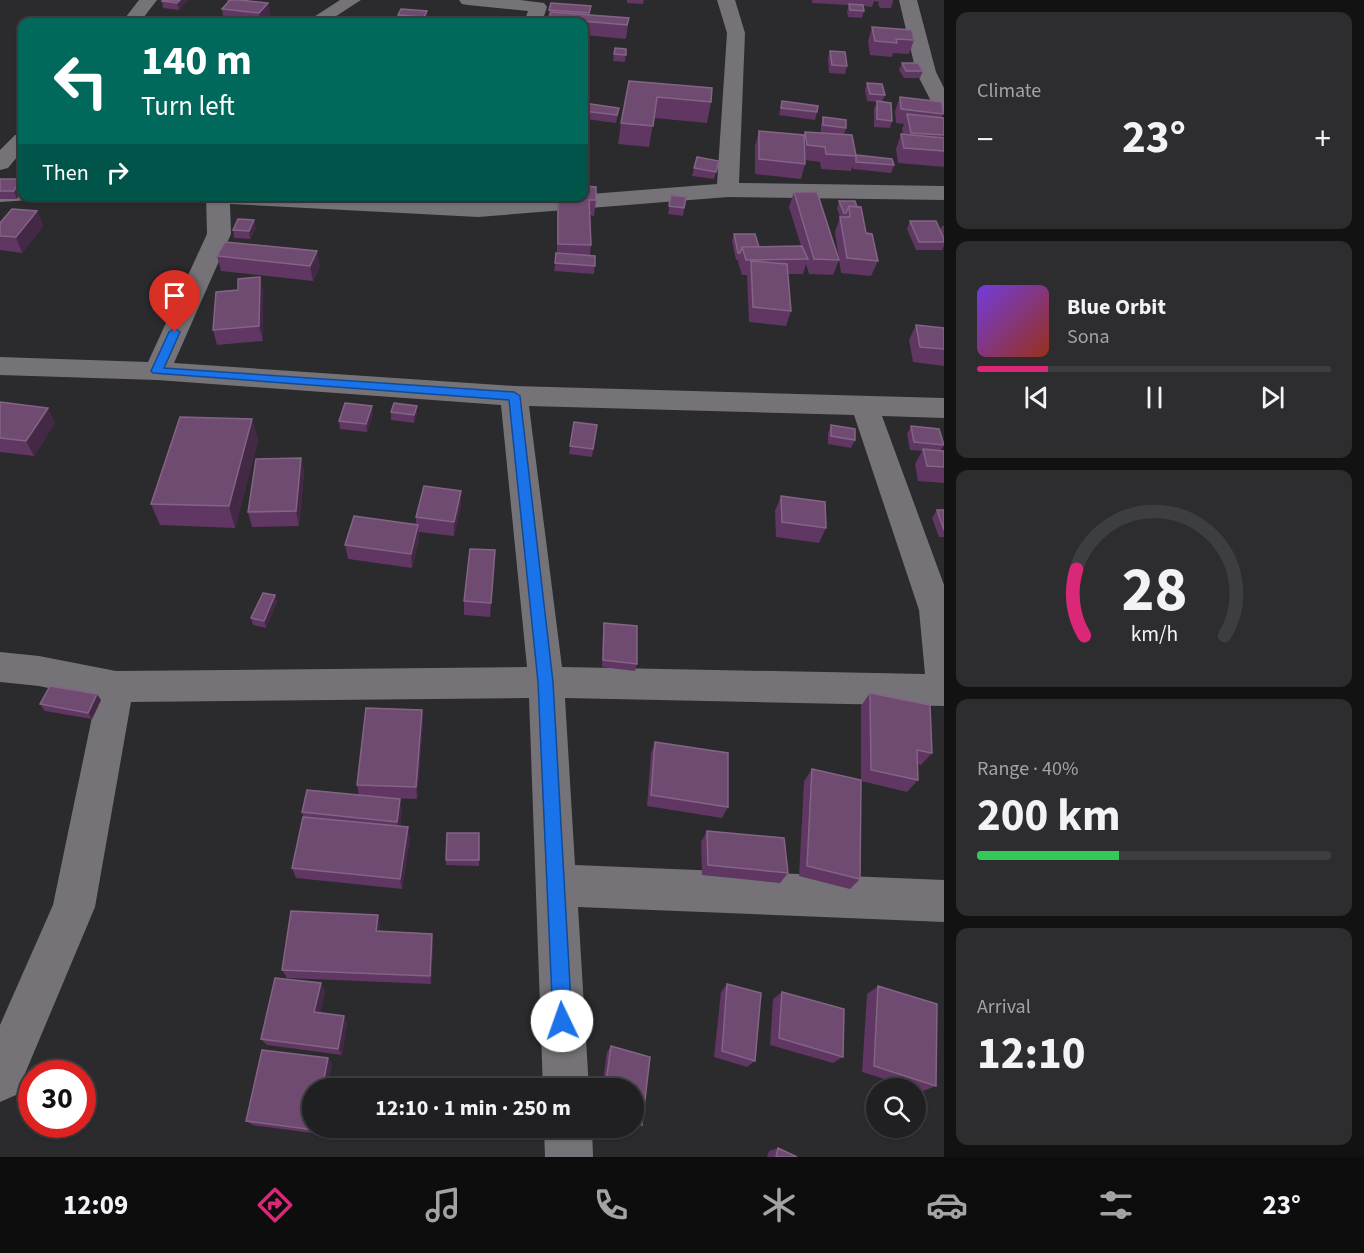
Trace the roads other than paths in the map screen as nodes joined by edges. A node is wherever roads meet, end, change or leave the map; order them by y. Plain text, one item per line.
1 (148, 0) edge
2 (352, 0) edge
3 (468, 0) edge
4 (726, 0) edge
5 (908, 0) edge
6 (134, 18) edge
7 (322, 18) edge
8 (534, 18) edge
9 (944, 107) edge
10 (18, 143) edge
11 (0, 163) edge
12 (728, 190) junction
13 (944, 193) edge
14 (0, 195) edge
15 (18, 195) edge
16 (588, 197) edge
17 (218, 201) edge
18 (405, 201) edge
19 (518, 201) edge
20 (480, 203) edge
21 (0, 366) edge
22 (157, 371) junction
23 (514, 396) junction
24 (865, 407) junction
25 (944, 408) edge
26 (940, 610) edge
27 (0, 667) edge
28 (546, 682) junction
29 (944, 682) edge
30 (116, 687) junction
31 (944, 690) edge
32 (556, 885) junction
33 (944, 901) edge
34 (565, 1078) edge
35 (0, 1079) edge
36 (568, 1138) edge
37 (569, 1157) edge

1 - 6 street
2 - 7 street
3 - 8 street
4 - 12 street
5 - 9 street
10 - 11 street
12 - 13 street
12 - 16 street
14 - 15 street
17 - 22 street
18 - 20 street
19 - 20 street
21 - 22 street
22 - 23 street
23 - 24 street
23 - 28 street
24 - 25 street
24 - 26 street
26 - 29 street
27 - 30 street
28 - 30 street
28 - 31 street
28 - 32 street
30 - 35 street
32 - 33 street
32 - 34 street
36 - 37 street

